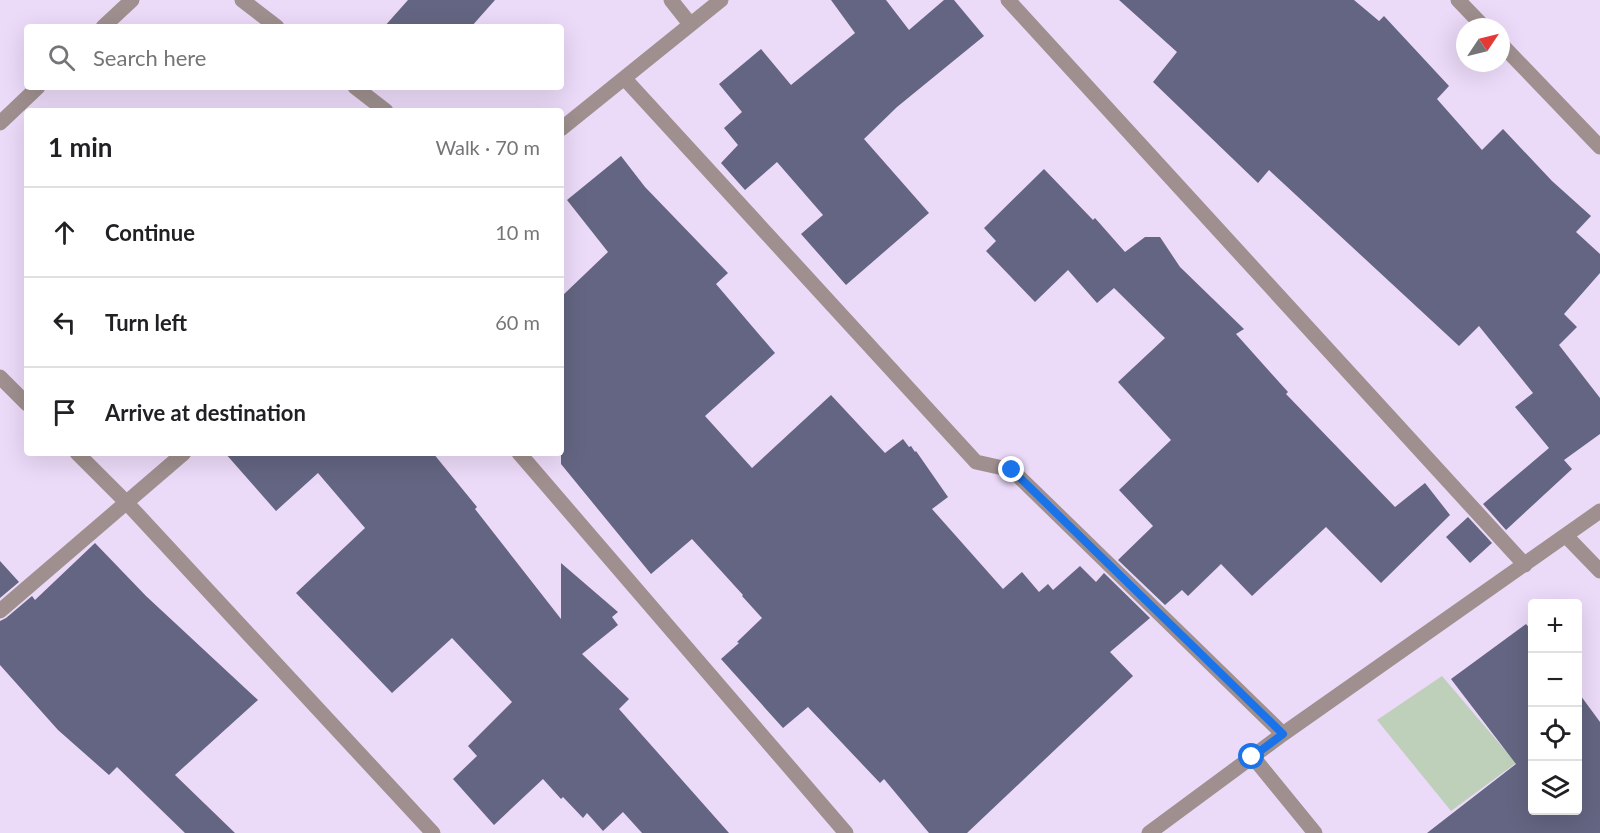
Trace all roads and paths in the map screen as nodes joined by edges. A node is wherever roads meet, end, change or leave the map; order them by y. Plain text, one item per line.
1 (132, 0) edge
2 (243, 0) edge
3 (671, 0) edge
4 (721, 0) edge
5 (1008, 0) edge
6 (1458, 0) edge
7 (1475, 18) edge
8 (106, 24) edge
9 (274, 24) edge
10 (690, 24) junction
11 (1510, 53) edge
12 (625, 79) junction
13 (35, 90) edge
14 (359, 90) edge
15 (382, 108) edge
16 (0, 123) edge
17 (564, 127) edge
18 (1600, 147) edge
19 (0, 377) edge
20 (24, 401) edge
21 (80, 456) edge
22 (180, 456) edge
23 (522, 456) edge
24 (126, 502) junction
25 (1600, 511) edge
26 (1566, 536) junction
27 (1525, 565) junction
28 (1600, 571) edge
29 (0, 611) edge
30 (1283, 734) junction
31 (1252, 757) junction
32 (433, 833) edge
33 (846, 833) edge
34 (1149, 833) edge
35 (1315, 833) edge

1 - 8 street
2 - 9 street
3 - 10 street
4 - 10 street
5 - 27 street
6 - 7 street
10 - 12 street
11 - 18 street
12 - 17 street
12 - 30 street
13 - 16 street
14 - 15 street
19 - 20 street
21 - 24 street
22 - 24 street
23 - 33 street
24 - 29 street
24 - 32 street
25 - 26 street
26 - 27 street
26 - 28 street
27 - 30 street
30 - 31 street
31 - 34 street
31 - 35 street

